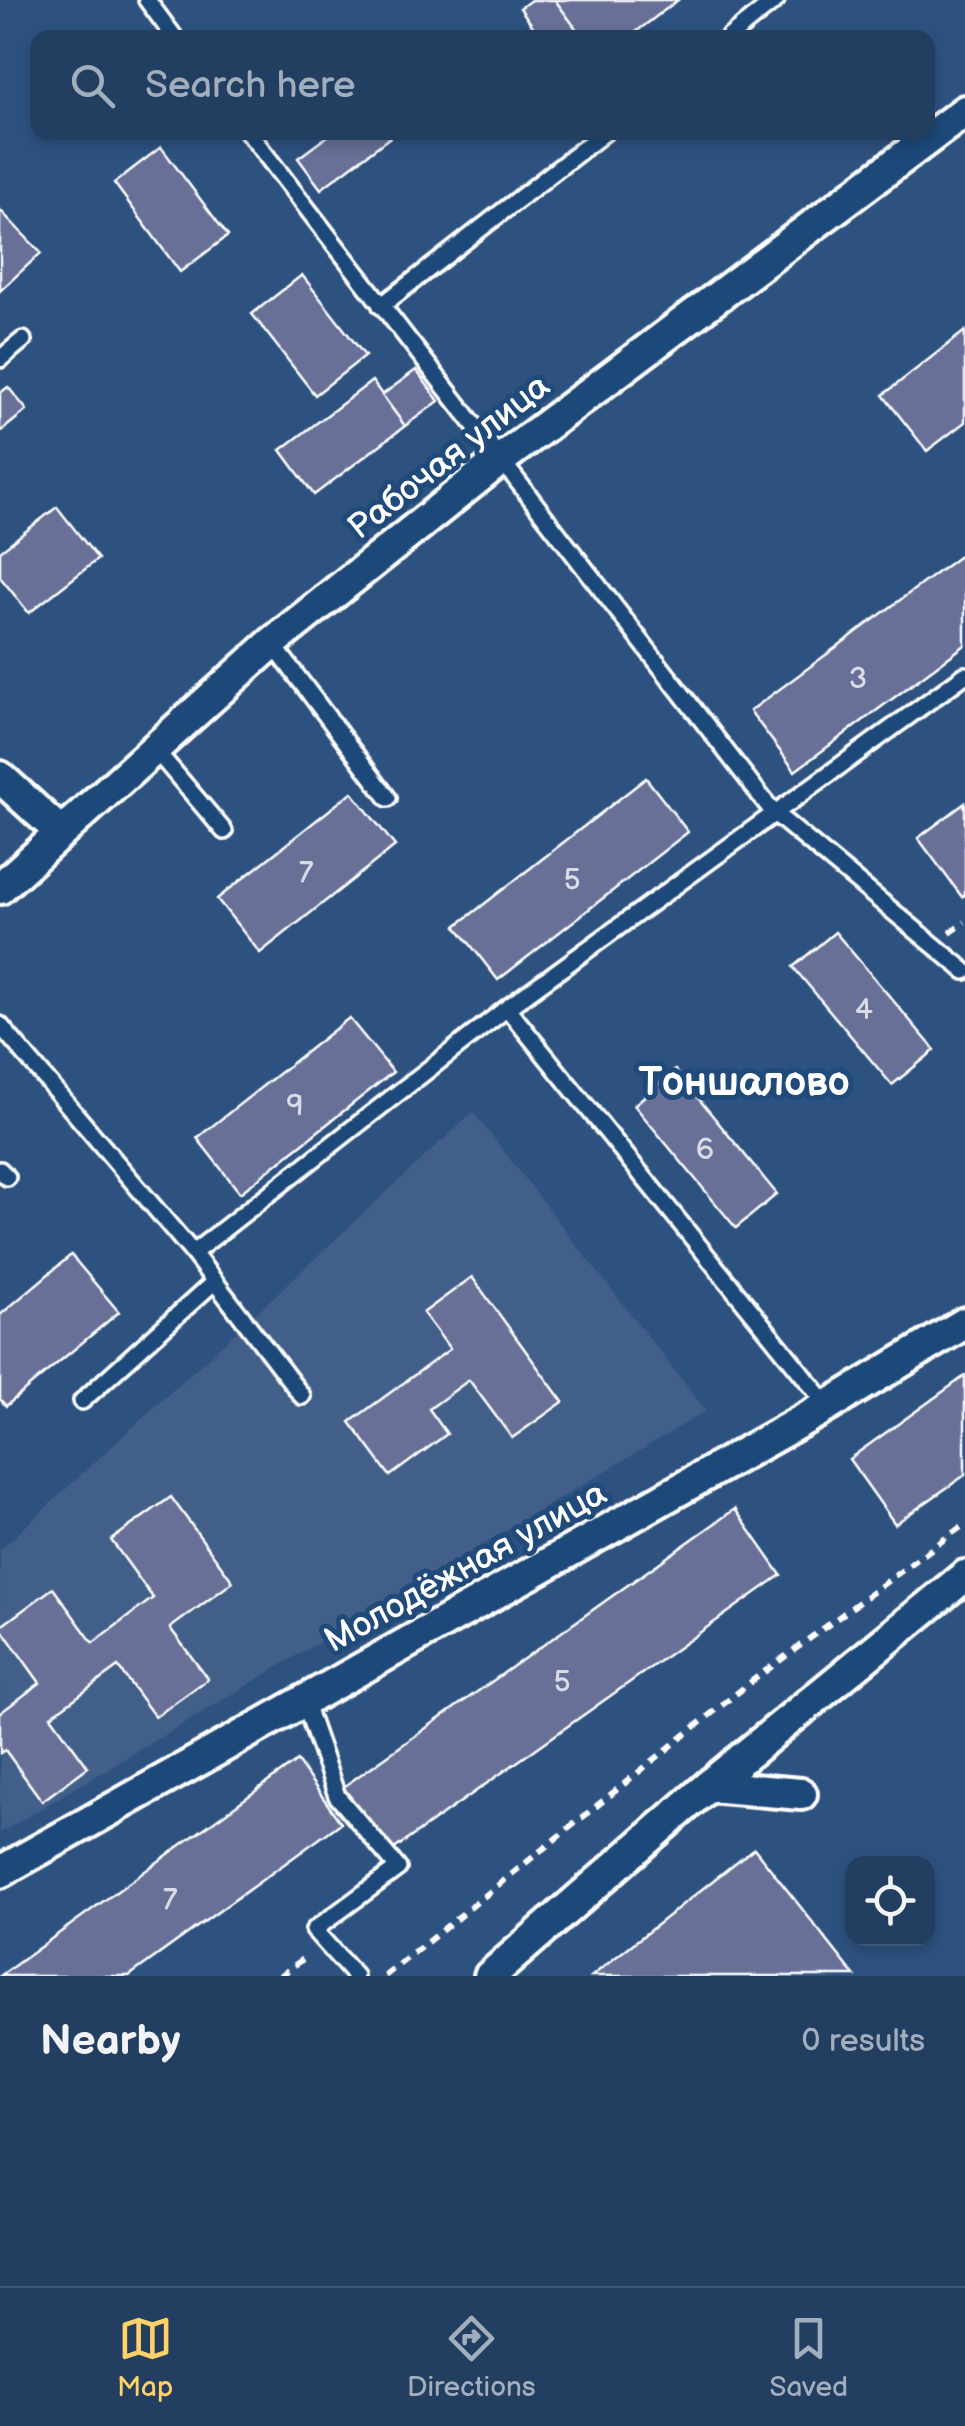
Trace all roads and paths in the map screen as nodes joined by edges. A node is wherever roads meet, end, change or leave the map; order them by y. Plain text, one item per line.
1 (147, 0) edge
2 (776, 0) edge
3 (170, 30) edge
4 (738, 30) edge
5 (965, 111) edge
6 (935, 134) edge
7 (254, 140) edge
8 (595, 140) edge
9 (926, 140) edge
10 (381, 306) junction
11 (22, 340) dead end
12 (0, 359) edge
13 (499, 461) junction
14 (272, 643) junction
15 (965, 675) edge
16 (153, 747) junction
17 (0, 776) edge
18 (388, 798) dead end
19 (773, 812) junction
20 (60, 832) junction
21 (224, 832) dead end
22 (0, 888) edge
23 (965, 972) edge
24 (507, 1008) junction
25 (0, 1025) edge
26 (192, 1253) junction
27 (214, 1282) junction
28 (965, 1322) edge
29 (302, 1396) dead end
30 (82, 1401) dead end
31 (828, 1406) junction
32 (965, 1524) edge
33 (965, 1576) edge
34 (304, 1700) junction
35 (708, 1786) junction
36 (801, 1794) dead end
37 (0, 1872) edge
38 (325, 1944) junction
39 (280, 1976) edge
40 (355, 1976) edge
41 (385, 1976) edge
42 (490, 1976) edge

1 - 3 lane
2 - 4 lane
5 - 6 street, Рабочая улица
7 - 10 lane
8 - 10 lane
9 - 13 street, Рабочая улица
10 - 13 lane
11 - 12 lane
13 - 14 street, Рабочая улица
13 - 19 lane
14 - 16 street, Рабочая улица
14 - 18 lane
15 - 19 lane
16 - 20 street, Рабочая улица
16 - 21 lane
17 - 20 street
19 - 23 lane
19 - 24 lane
20 - 22 street, Рабочая улица
24 - 26 lane
24 - 31 lane
25 - 26 lane
26 - 27 lane
27 - 29 lane
27 - 30 lane
28 - 31 street, Молодёжная улица
31 - 34 street, Молодёжная улица
32 - 41 path
33 - 35 street
34 - 37 street, Молодёжная улица
34 - 38 lane
35 - 36 street
35 - 42 street
38 - 39 path
38 - 40 lane

